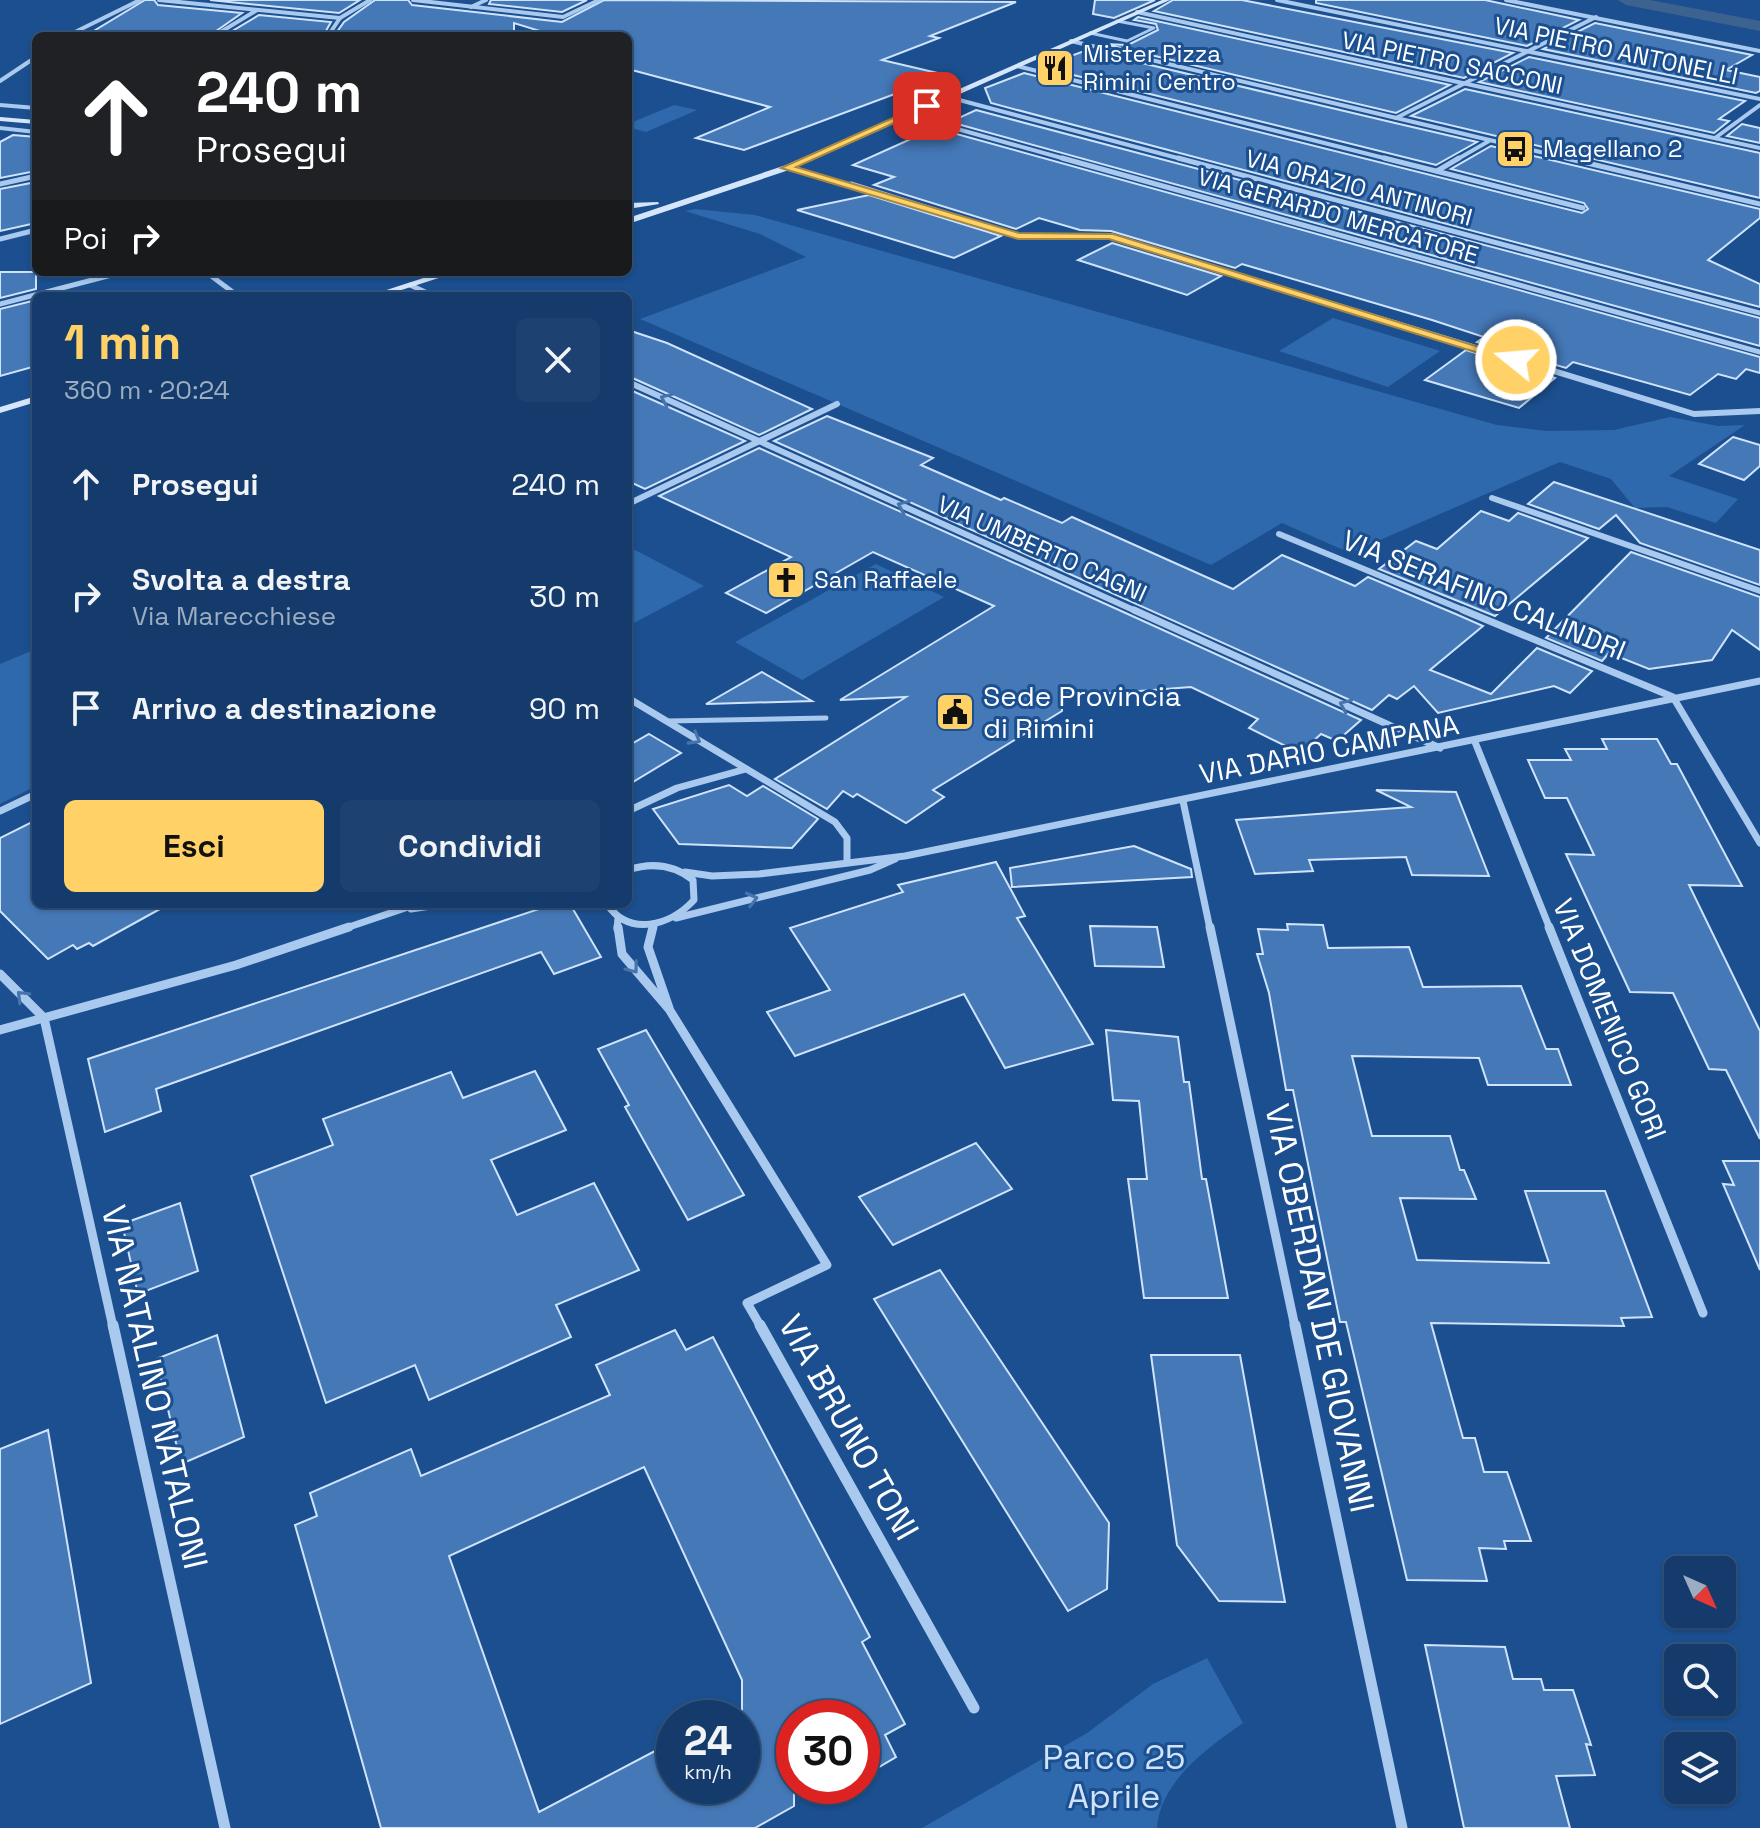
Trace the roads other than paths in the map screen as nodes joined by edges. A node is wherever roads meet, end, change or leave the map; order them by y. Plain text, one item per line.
1 (140, 0) edge
2 (159, 0) edge
3 (370, 0) edge
4 (413, 0) edge
5 (486, 0) edge
6 (599, 0) edge
7 (1167, 0) edge
8 (1277, 0) edge
9 (1506, 0) edge
10 (470, 7) junction
11 (257, 10) junction
12 (1137, 12) junction
13 (1597, 17) junction
14 (340, 18) junction
15 (1117, 21) junction
16 (75, 32) edge
17 (221, 32) edge
18 (331, 32) edge
19 (1090, 33) junction
20 (1071, 41) junction
21 (1528, 51) junction
22 (1760, 51) edge
23 (32, 60) edge
24 (1017, 66) junction
25 (0, 81) edge
26 (1463, 84) junction
27 (948, 97) junction
28 (1760, 102) edge
29 (0, 105) edge
30 (32, 108) edge
31 (0, 111) edge
32 (32, 114) edge
33 (907, 115) junction
34 (1396, 118) junction
35 (0, 119) edge
36 (32, 122) edge
37 (0, 128) edge
38 (32, 132) edge
39 (1715, 138) junction
40 (1490, 140) junction
41 (1760, 148) edge
42 (786, 168) junction
43 (1437, 171) junction
44 (32, 177) edge
45 (0, 184) edge
46 (851, 184) joint
47 (716, 193) junction
48 (1760, 204) edge
49 (632, 207) edge
50 (1583, 208) dead end
51 (632, 219) edge
52 (32, 231) edge
53 (0, 239) edge
54 (108, 276) edge
55 (211, 276) edge
56 (439, 276) edge
57 (410, 285) junction
58 (46, 292) edge
59 (233, 292) edge
60 (386, 292) edge
61 (425, 292) edge
62 (32, 296) edge
63 (0, 304) edge
64 (1760, 313) edge
65 (1760, 352) edge
66 (632, 384) edge
67 (32, 400) edge
68 (837, 404) dead end
69 (0, 410) edge
70 (1760, 411) edge
71 (760, 441) junction
72 (1492, 498) dead end
73 (632, 502) edge
74 (1279, 534) dead end
75 (1760, 591) edge
76 (1760, 681) edge
77 (1673, 697) junction
78 (632, 700) edge
79 (826, 718) dead end
80 (665, 721) junction
81 (1475, 742) junction
82 (1441, 749) junction
83 (746, 769) junction
84 (32, 796) edge
85 (1183, 801) junction
86 (632, 809) edge
87 (0, 811) edge
88 (1760, 843) edge
89 (905, 856) junction
90 (847, 860) junction
91 (632, 861) edge
92 (647, 864) junction
93 (632, 869) edge
94 (685, 872) junction
95 (407, 908) edge
96 (416, 908) edge
97 (610, 908) edge
98 (402, 910) junction
99 (618, 918) junction
100 (676, 918) junction
101 (654, 924) junction
102 (0, 974) edge
103 (669, 1009) junction
104 (44, 1018) junction
105 (0, 1030) edge
106 (1703, 1313) dead end
107 (974, 1708) dead end
108 (225, 1828) edge
109 (1402, 1828) edge

1 - 16 street
2 - 11 street
3 - 14 street
4 - 10 street
5 - 10 street
6 - 10 street
7 - 12 main road
8 - 21 street, VIA PIETRO ANTONELLI
9 - 13 street
11 - 14 street
11 - 17 street
12 - 15 main road
12 - 26 street, VIA PIETRO SACCONI
13 - 21 street
13 - 22 street
14 - 18 street
15 - 19 main road
15 - 19 lane
19 - 20 main road
20 - 24 main road
20 - 34 street
21 - 26 street
21 - 28 street, VIA PIETRO ANTONELLI
23 - 25 street
24 - 27 main road
24 - 43 street
26 - 34 street
26 - 39 street, VIA PIETRO SACCONI
27 - 33 main road
27 - 64 street, VIA ORAZIO ANTINORI
28 - 39 street
29 - 30 street
31 - 32 main road
33 - 42 main road
33 - 65 street, VIA GERARDO MERCATORE
34 - 40 street
35 - 36 main road
37 - 38 street
39 - 41 street, VIA PIETRO SACCONI
40 - 43 street
40 - 48 street
42 - 46 lane
42 - 47 main road
43 - 50 street
44 - 45 street
46 - 70 street
47 - 49 main road
47 - 51 main road
52 - 53 street
54 - 58 street
55 - 59 street
56 - 57 main road
57 - 60 main road
57 - 61 street
62 - 63 street
71 -> 66 street, VIA UMBERTO CAGNI
67 - 69 main road
68 - 71 street
71 - 73 street
82 -> 71 street, VIA UMBERTO CAGNI
72 - 75 street
74 - 77 street, VIA SERAFINO CALINDRI
76 - 77 street, VIA DARIO CAMPANA
77 - 81 street, VIA DARIO CAMPANA
77 - 88 street
78 - 80 street
79 - 80 lane
80 -> 83 street
81 - 82 street, VIA DARIO CAMPANA
81 - 106 street, VIA DOMENICO GORI
82 - 85 street, VIA DARIO CAMPANA
83 - 86 street
83 - 90 street
84 - 87 street
85 - 89 street, VIA DARIO CAMPANA
85 - 109 street, VIA OBERDAN DE GIOVANNI
89 - 90 street, VIA DARIO CAMPANA
100 -> 89 street, VIA DARIO CAMPANA
90 - 94 street, VIA DARIO CAMPANA
91 - 92 street, VIA DARIO CAMPANA
92 - 93 street, VIA DARIO CAMPANA
92 - 94 street, VIA DARIO CAMPANA
94 - 100 street
95 - 98 street
96 - 98 street
97 - 99 street
98 - 104 street
99 - 101 street, VIA DARIO CAMPANA
99 -> 103 street, VIA BRUNO TONI
100 - 101 street, VIA DARIO CAMPANA
101 - 103 street, VIA BRUNO TONI
104 -> 102 street
103 - 107 street, VIA BRUNO TONI
104 - 105 street
104 - 108 street, VIA NATALINO NATALONI

